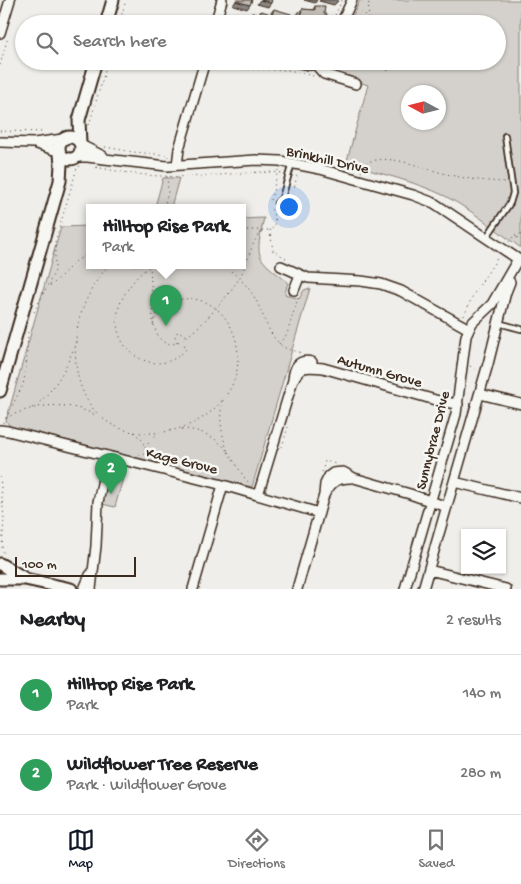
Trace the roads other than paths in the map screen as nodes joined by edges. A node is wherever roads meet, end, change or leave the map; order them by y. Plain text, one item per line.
1 (10, 0) edge
2 (113, 0) edge
3 (222, 0) edge
4 (109, 15) edge
5 (218, 15) edge
6 (0, 33) edge
7 (94, 70) edge
8 (206, 70) edge
9 (321, 70) edge
10 (356, 84) dead end
11 (84, 123) junction
12 (505, 136) dead end
13 (64, 139) junction
14 (0, 142) edge
15 (34, 143) junction
16 (81, 144) junction
17 (60, 153) junction
18 (80, 157) junction
19 (108, 159) junction
20 (292, 163) junction
21 (177, 165) junction
22 (60, 181) junction
23 (277, 203) dead end
24 (486, 238) junction
25 (520, 262) edge
26 (282, 266) dead end
27 (300, 275) junction
28 (297, 292) road end
29 (492, 304) junction
30 (502, 308) junction
31 (498, 323) junction
32 (465, 327) junction
33 (521, 329) edge
34 (2, 374) edge
35 (0, 391) edge
36 (480, 394) junction
37 (458, 404) junction
38 (521, 404) edge
39 (3, 427) edge
40 (108, 456) junction
41 (454, 482) junction
42 (223, 485) junction
43 (258, 495) junction
44 (521, 498) edge
45 (432, 499) junction
46 (448, 504) junction
47 (319, 513) junction
48 (0, 564) edge
49 (429, 570) junction
50 (91, 573) junction
51 (26, 578) junction
52 (0, 579) edge
53 (71, 589) edge
54 (84, 589) edge
55 (91, 589) edge
56 (193, 589) edge
57 (297, 589) edge
58 (405, 589) edge
59 (423, 589) edge
60 (506, 589) edge

1 - 6 street
2 - 4 street
3 - 5 street
7 - 11 street
8 - 21 street
9 - 10 street
11 - 13 street
11 - 16 street
12 - 24 lane
13 - 15 street
13 - 16 street
13 - 17 street
14 - 15 street
15 - 17 street
16 - 18 street
16 - 19 street, Brinkhill Drive
17 - 18 street
17 - 22 street
18 - 19 street, Brinkhill Drive
18 - 22 street
19 - 21 street, Brinkhill Drive
20 - 21 street, Brinkhill Drive
20 - 23 lane
20 - 24 street, Brinkhill Drive
22 - 34 street
24 - 25 street, Brinkhill Drive
25 - 29 street, Sunnybrae Drive
25 - 30 street, Sunnybrae Drive
26 - 27 street
27 - 28 street
27 - 32 street
29 - 30 street
29 - 32 street, Sunnybrae Drive
30 - 31 street, Sunnybrae Drive
31 - 33 lane
31 - 36 street, Sunnybrae Drive
32 - 37 street, Sunnybrae Drive
34 - 35 street
36 - 38 street
36 - 41 street, Sunnybrae Drive
37 - 43 street, Autumn Grove
37 - 45 street, Sunnybrae Drive
39 - 40 street, Kage Grove
40 - 42 street, Kage Grove
40 - 50 street
41 - 44 street
41 - 46 street, Sunnybrae Drive
42 - 43 street, Kage Grove
42 - 56 street
43 - 47 street, Kage Grove
45 - 46 street
45 - 47 street
45 - 58 street, Sunnybrae Drive
46 - 49 street, Sunnybrae Drive
47 - 57 street
48 - 51 street
49 - 59 street, Sunnybrae Drive
49 - 60 street
50 - 54 street
50 - 55 street
51 - 52 street
51 - 53 street

